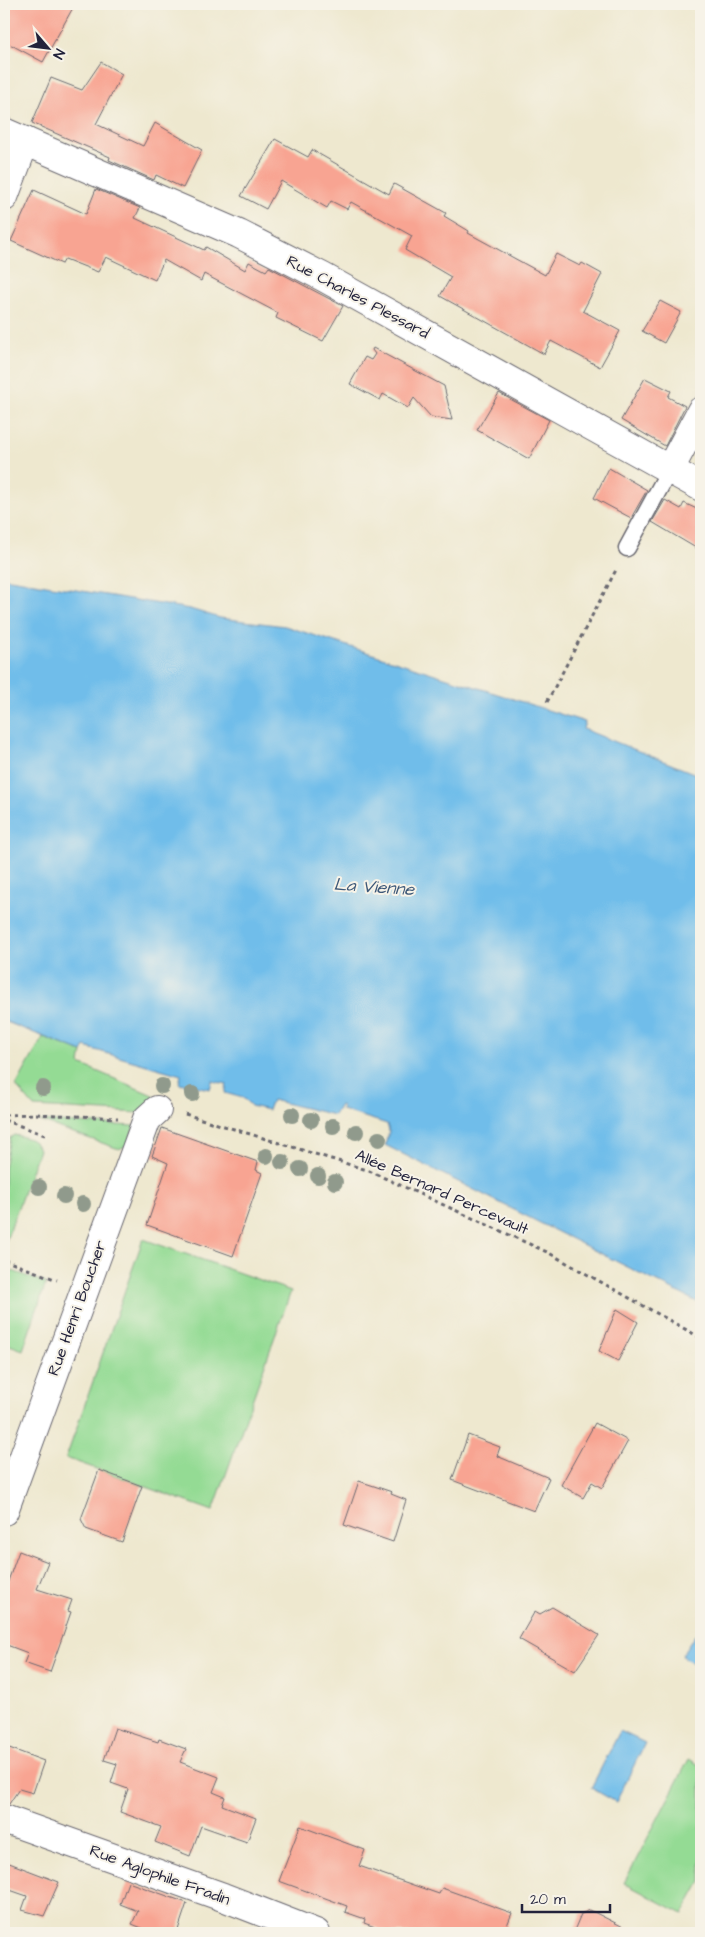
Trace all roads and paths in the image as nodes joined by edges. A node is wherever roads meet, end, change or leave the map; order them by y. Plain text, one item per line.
1 (15, 137) edge
2 (4, 197) edge
3 (701, 411) edge
4 (670, 469) junction
5 (701, 486) edge
6 (627, 548) joint
7 (547, 702) dead end
8 (4, 1115) edge
9 (152, 1115) junction
10 (4, 1120) edge
11 (45, 1135) dead end
12 (4, 1260) edge
13 (83, 1290) junction
14 (701, 1338) edge
15 (4, 1511) edge
16 (4, 1820) edge
17 (316, 1933) edge

1 - 2 street
1 - 4 street, Rue Charles Plessard
3 - 4 street
4 - 5 street, Rue Charles Plessard
4 - 6 lane
6 - 7 path
8 - 9 path, Allée Bernard Percevault
9 - 13 street, Rue Henri Boucher
9 - 14 path, Allée Bernard Percevault
10 - 11 path
12 - 13 path
13 - 15 street, Rue Henri Boucher
16 - 17 street, Rue Aglophile Fradin

